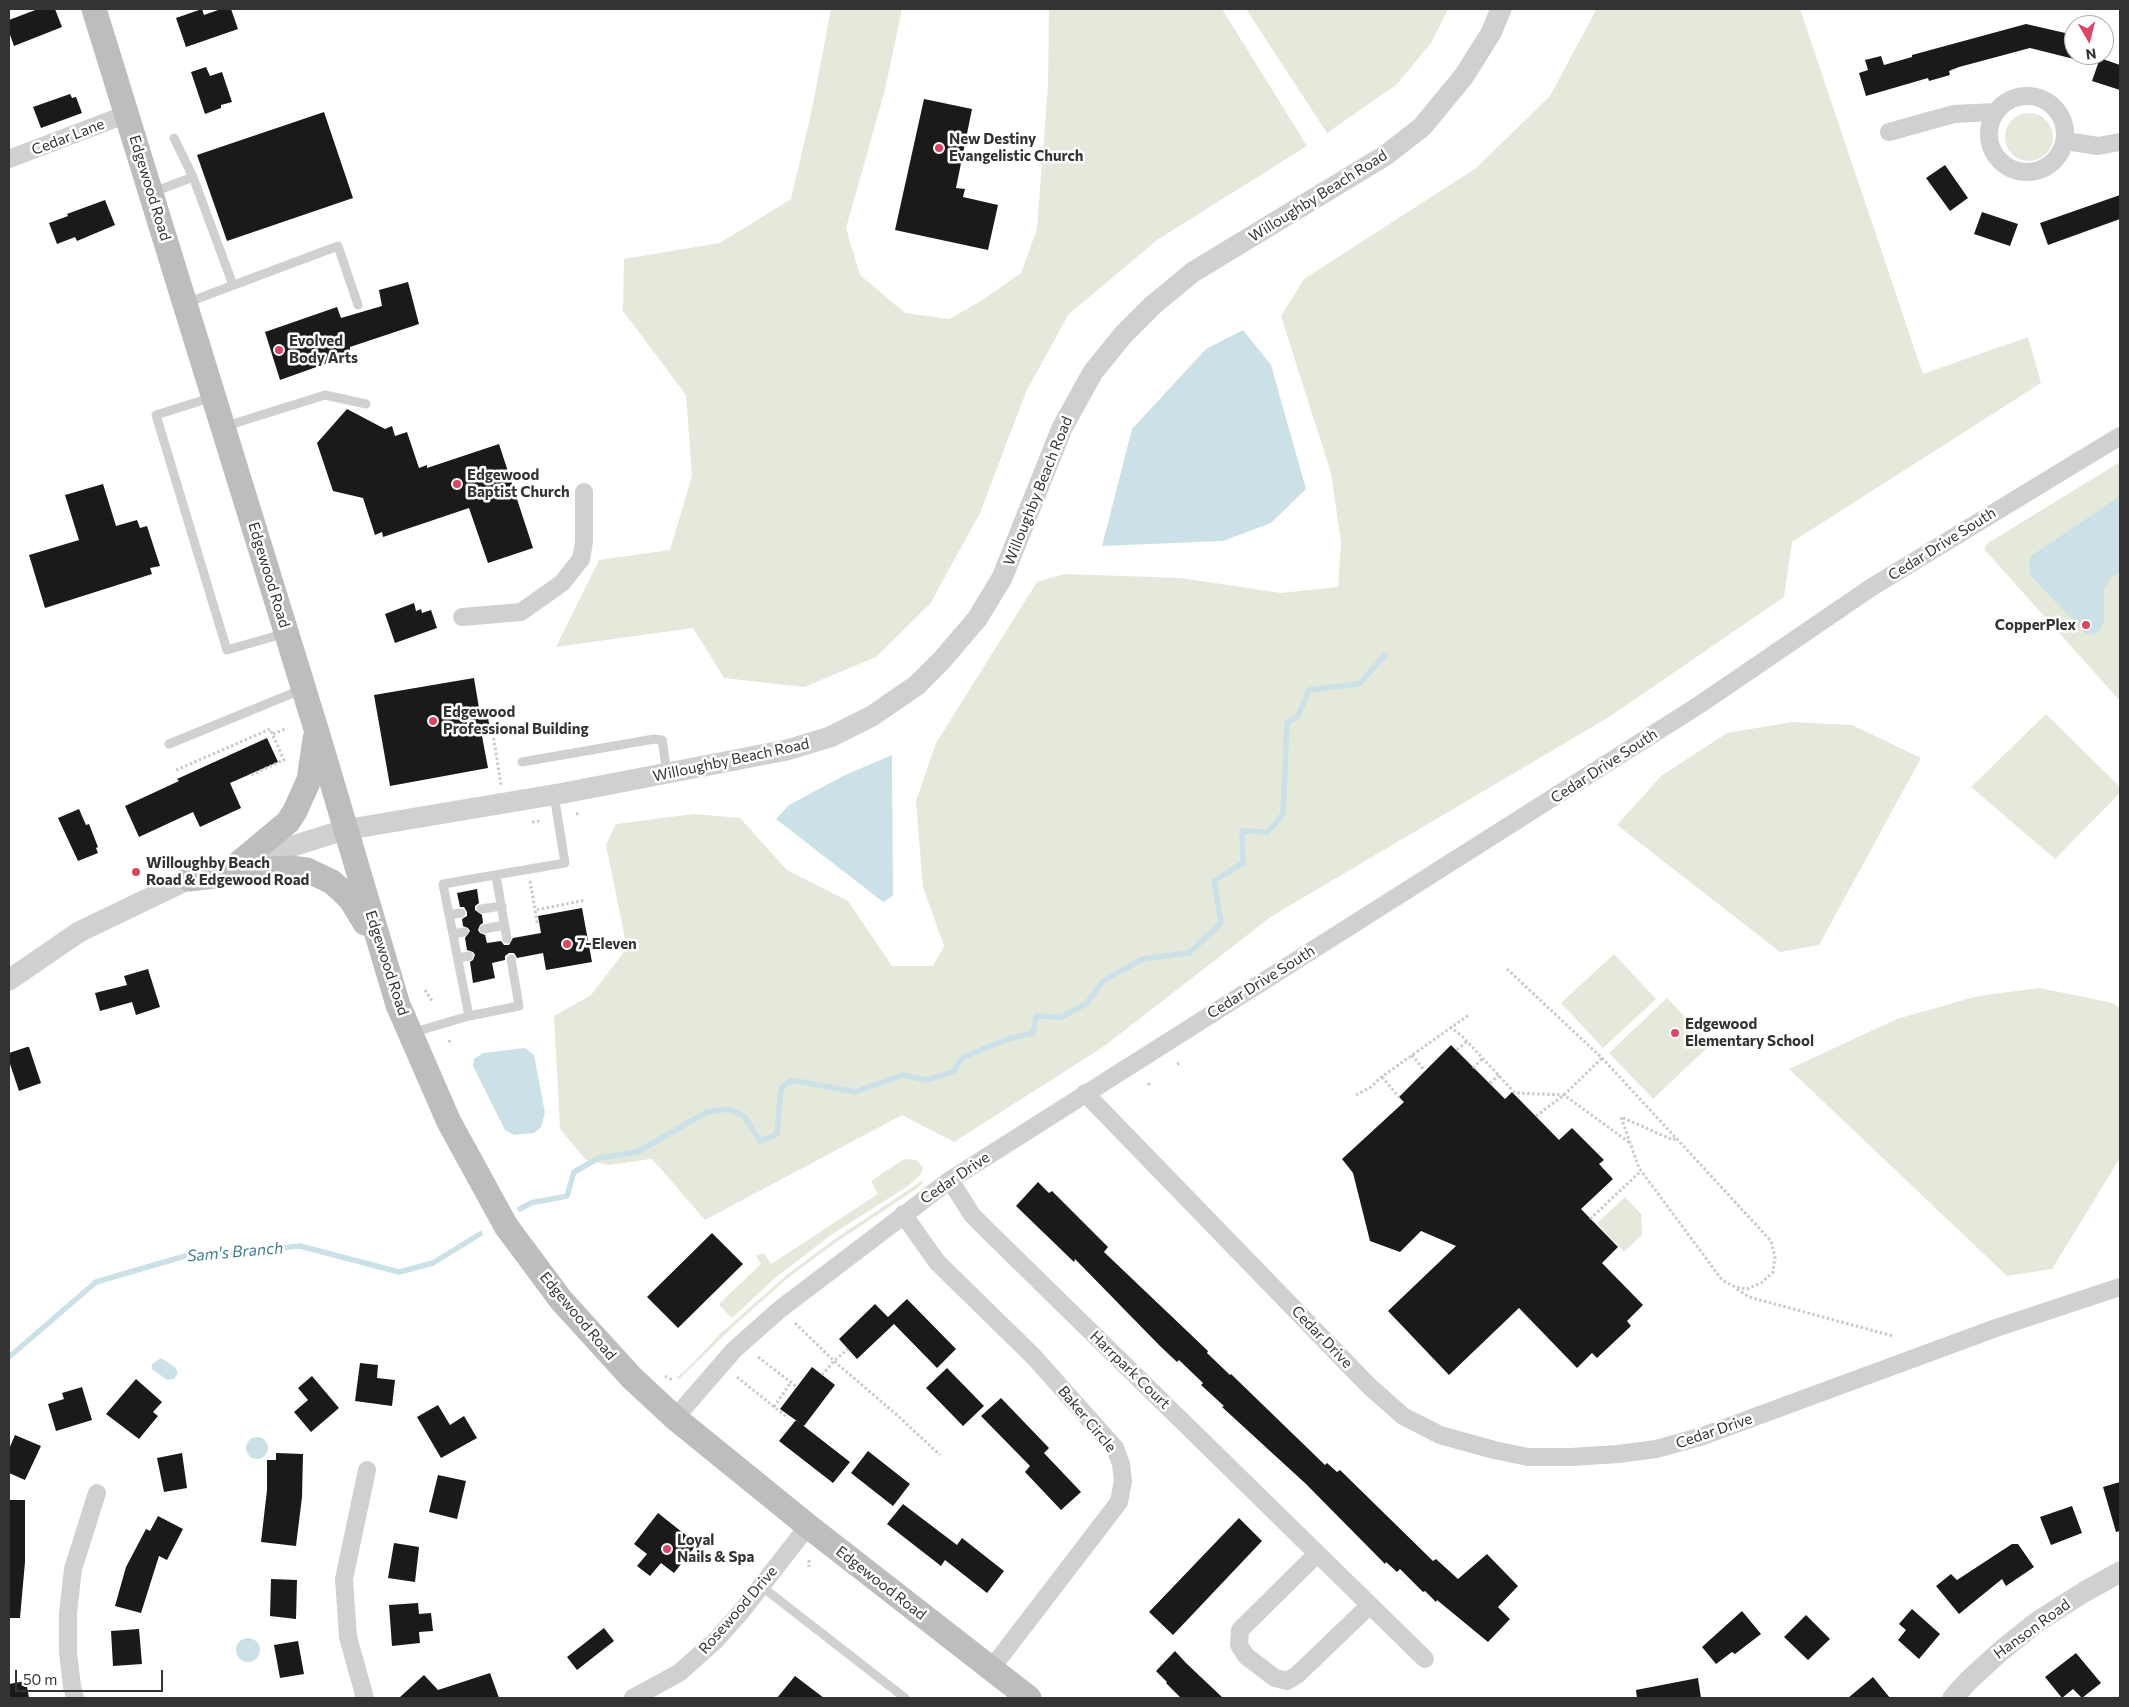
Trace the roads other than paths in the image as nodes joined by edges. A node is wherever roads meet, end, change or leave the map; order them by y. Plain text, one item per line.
1 (94, 9) edge
2 (1501, 9) edge
3 (1995, 112) junction
4 (127, 114) junction
5 (1889, 132) dead end
6 (174, 138) dead end
7 (2066, 141) junction
8 (2120, 142) edge
9 (9, 159) edge
10 (193, 177) junction
11 (151, 193) junction
12 (233, 285) junction
13 (185, 303) junction
14 (358, 305) dead end
15 (214, 397) junction
16 (366, 404) dead end
17 (223, 427) junction
18 (2120, 436) edge
19 (584, 492) dead end
20 (462, 617) dead end
21 (286, 633) junction
22 (303, 689) junction
23 (317, 732) junction
24 (169, 744) dead end
25 (522, 762) dead end
26 (668, 773) junction
27 (554, 795) junction
28 (344, 830) junction
29 (240, 862) junction
30 (496, 876) junction
31 (189, 879) junction
32 (502, 906) junction
33 (480, 909) dead end
34 (461, 913) dead end
35 (449, 915) junction
36 (505, 925) junction
37 (484, 929) dead end
38 (464, 932) dead end
39 (453, 934) junction
40 (507, 940) dead end
41 (382, 953) junction
42 (468, 956) dead end
43 (458, 958) junction
44 (511, 959) dead end
45 (9, 980) edge
46 (469, 1016) junction
47 (410, 1033) junction
48 (1085, 1093) junction
49 (950, 1180) junction
50 (904, 1214) junction
51 (2120, 1287) edge
52 (674, 1418) junction
53 (367, 1470) dead end
54 (97, 1493) dead end
55 (808, 1526) junction
56 (1317, 1554) junction
57 (2120, 1572) edge
58 (761, 1586) junction
59 (1370, 1605) junction
60 (1424, 1659) dead end
61 (991, 1669) junction
62 (75, 1698) edge
63 (365, 1698) edge
64 (633, 1698) edge
65 (905, 1698) edge
66 (1029, 1698) edge
67 (1953, 1698) edge

1 - 4 main road, Edgewood Road
2 - 26 street, Willoughby Beach Road
3 - 5 street
3 - 7 street
3 - 7 street
4 - 9 street, Cedar Lane
4 - 11 main road, Edgewood Road
6 - 10 lane
7 - 8 street
10 - 11 lane
10 - 12 lane
11 - 13 main road, Edgewood Road
12 - 13 lane
12 - 14 lane
13 - 15 main road, Edgewood Road
15 - 17 main road, Edgewood Road
15 - 21 lane
16 - 17 lane
17 - 21 main road, Edgewood Road
18 - 48 street, Cedar Drive South
19 - 20 street
21 - 22 main road, Edgewood Road
22 - 23 main road, Edgewood Road
22 - 24 lane
23 - 28 main road, Edgewood Road
23 - 29 main road
25 - 26 lane
26 - 27 street, Willoughby Beach Road
27 - 28 street, Willoughby Beach Road
27 - 30 lane
28 - 29 street, Willoughby Beach Road
28 - 41 main road, Edgewood Road
29 - 31 street, Willoughby Beach Road
30 - 32 lane
30 - 35 lane
31 - 41 main road
31 - 45 street, Willoughby Beach Road
32 - 33 lane
32 - 36 lane
34 - 35 lane
35 - 39 lane
36 - 37 lane
36 - 40 lane
38 - 39 lane
39 - 43 lane
41 - 47 main road, Edgewood Road
42 - 43 lane
43 - 46 lane
44 - 46 lane
46 - 47 lane
47 - 52 main road, Edgewood Road
48 - 49 street, Cedar Drive
48 - 51 street, Cedar Drive
49 - 50 street, Cedar Drive
49 - 56 street, Harrpark Court
50 - 52 street, Cedar Drive
50 - 61 street, Baker Circle
52 - 55 main road, Edgewood Road
53 - 63 street
54 - 62 street
55 - 58 street, Rosewood Drive
55 - 61 main road, Edgewood Road
56 - 59 street, Harrpark Court
56 - 59 street
57 - 67 street, Hanson Road
58 - 64 street, Rosewood Drive
58 - 65 lane
59 - 60 street, Harrpark Court
61 - 66 main road, Edgewood Road

